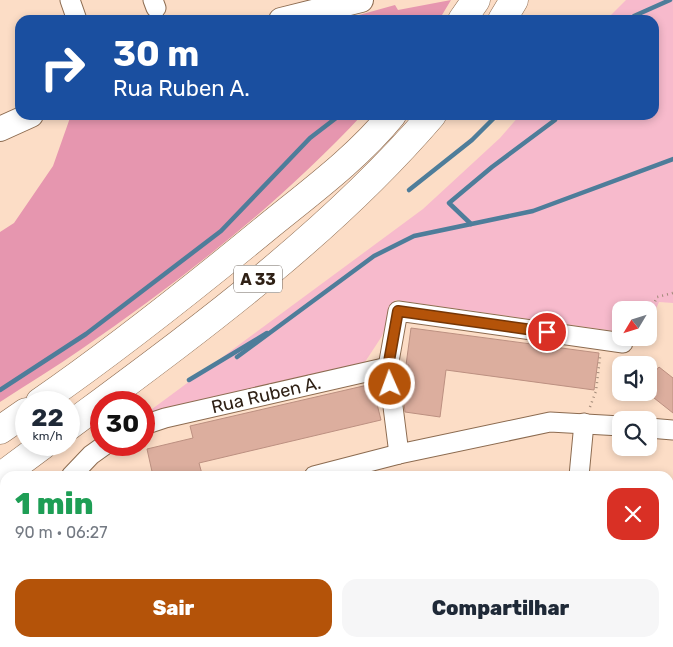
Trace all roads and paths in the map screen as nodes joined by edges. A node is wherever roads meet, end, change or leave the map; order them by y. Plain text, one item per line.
1 (70, 0) edge
2 (361, 0) edge
3 (476, 0) edge
4 (514, 0) edge
5 (75, 15) edge
6 (300, 15) edge
7 (466, 15) edge
8 (505, 15) edge
9 (21, 120) edge
10 (388, 120) edge
11 (428, 120) edge
12 (0, 130) edge
13 (673, 293) edge
14 (655, 301) edge
15 (612, 341) edge
16 (388, 367) junction
17 (599, 369) dead end
18 (55, 391) edge
19 (596, 391) dead end
20 (80, 418) edge
21 (15, 420) edge
22 (155, 421) edge
23 (584, 422) junction
24 (612, 425) edge
25 (657, 429) edge
26 (0, 430) edge
27 (673, 430) edge
28 (399, 454) junction
29 (28, 456) edge
30 (90, 456) edge
31 (8, 471) edge
32 (76, 471) edge
33 (333, 471) edge
34 (579, 471) edge

1 - 5 street
2 - 6 main road
3 - 7 highway
4 - 8 highway
9 - 12 main road
10 - 18 highway, A 33
11 - 20 highway, A 33
13 - 14 path
15 - 16 street
16 - 22 street, Rua Ruben A.
16 - 28 street
17 - 19 path
21 - 26 highway
23 - 24 street
23 - 28 street
23 - 34 street
25 - 27 street
28 - 33 street
29 - 31 highway
30 - 32 street

